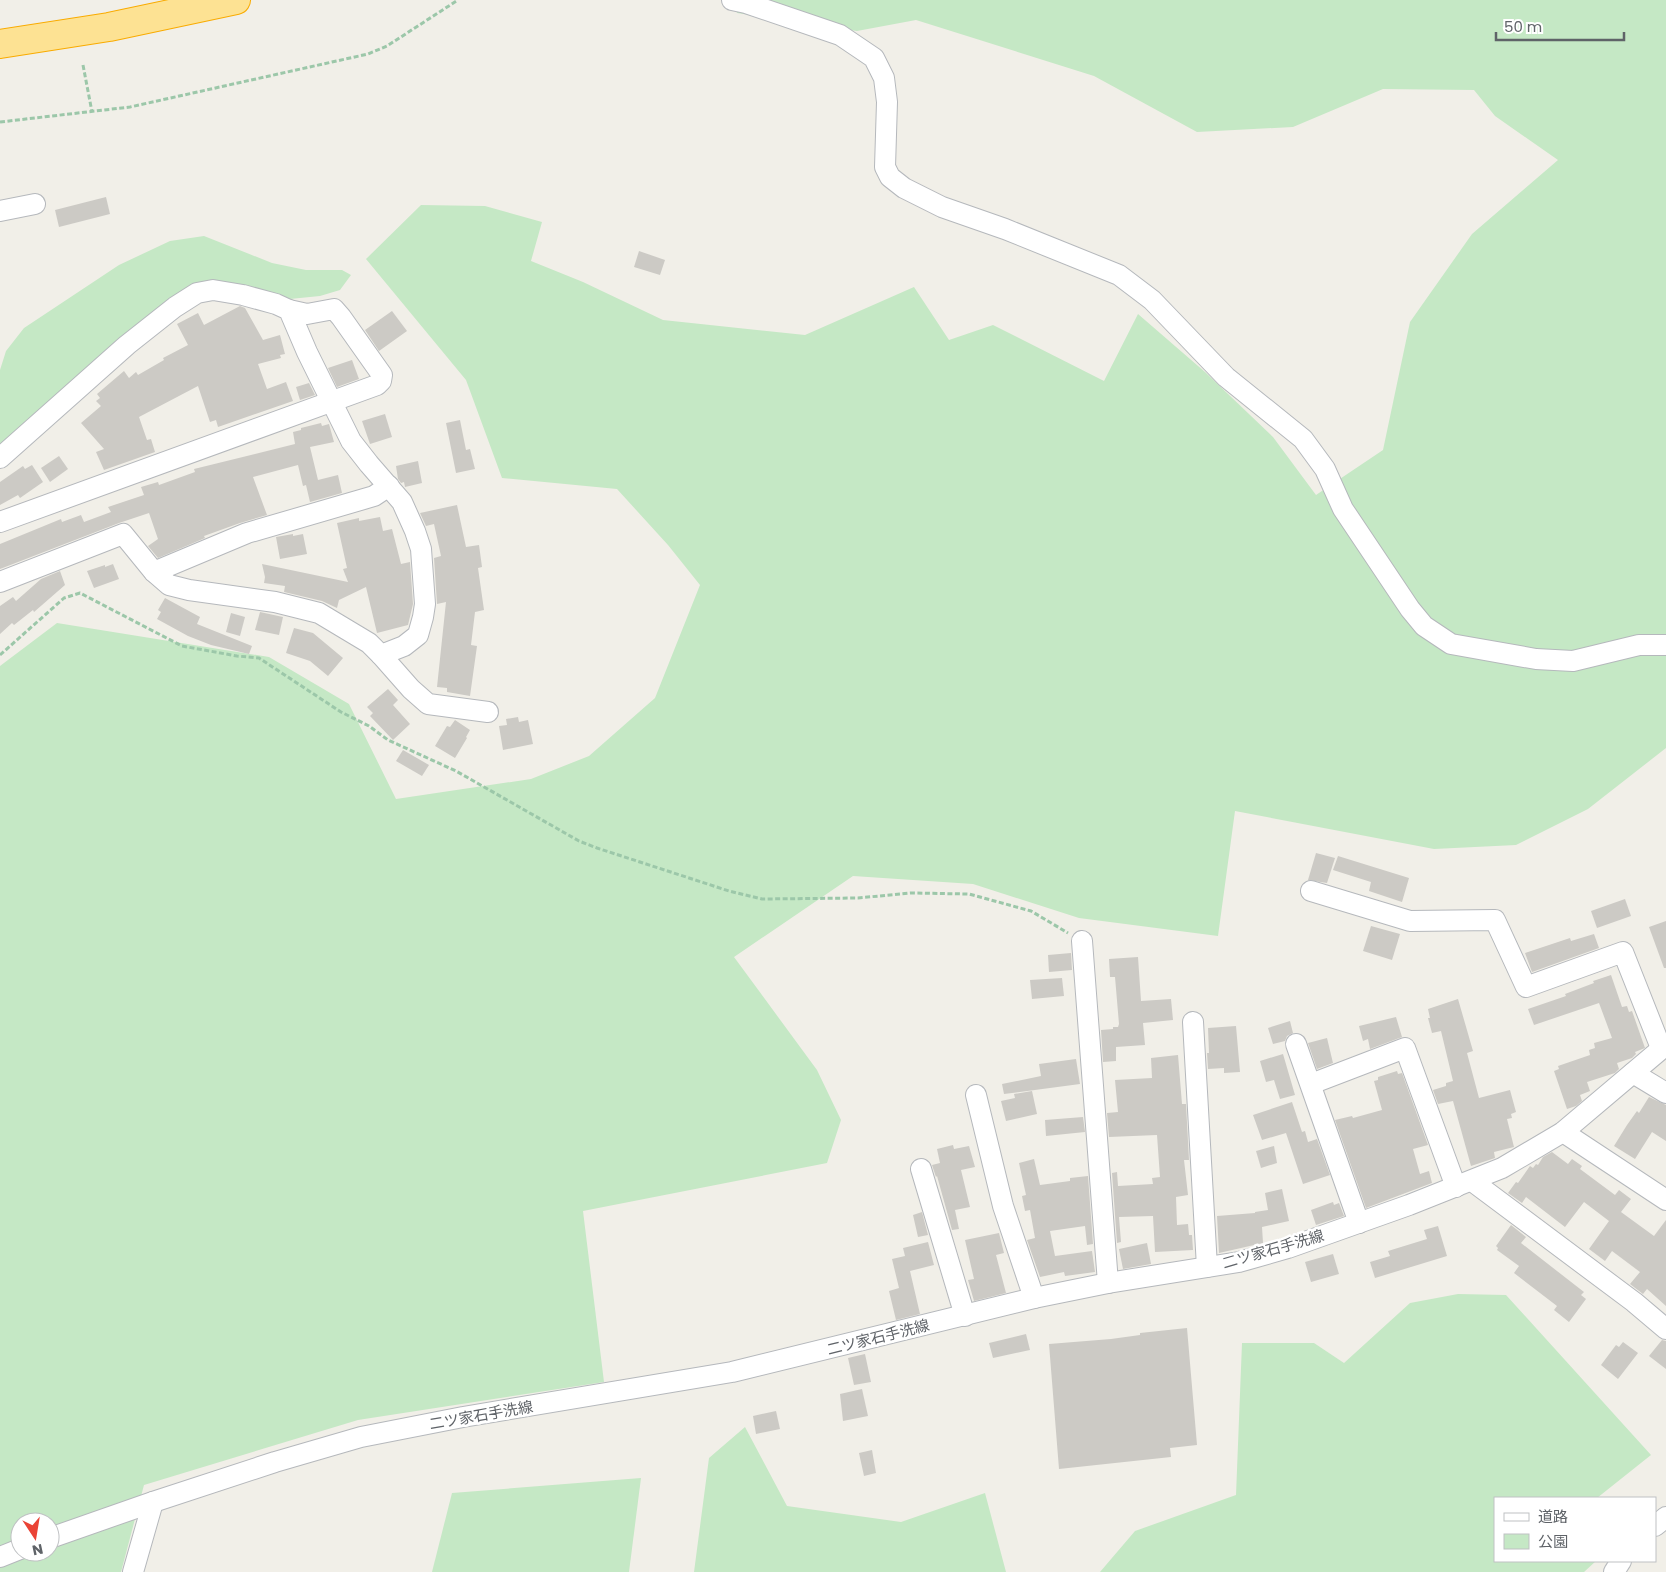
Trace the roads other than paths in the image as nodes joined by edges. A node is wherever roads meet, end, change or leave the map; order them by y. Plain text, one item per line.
1 (236, 0) edge
2 (732, 0) edge
3 (0, 44) edge
4 (35, 204) dead end
5 (0, 211) edge
6 (289, 310) junction
7 (331, 401) junction
8 (0, 458) edge
9 (389, 486) junction
10 (0, 522) edge
11 (154, 572) junction
12 (0, 582) edge
13 (1666, 645) edge
14 (381, 655) junction
15 (488, 712) dead end
16 (1311, 892) dead end
17 (1082, 941) road end
18 (1194, 1022) dead end
19 (1296, 1044) dead end
20 (1664, 1046) edge
21 (1633, 1073) junction
22 (1311, 1084) junction
23 (1666, 1093) edge
24 (976, 1095) dead end
25 (1564, 1132) junction
26 (921, 1169) dead end
27 (1464, 1184) junction
28 (1666, 1200) edge
29 (1360, 1223) junction
30 (1207, 1267) junction
31 (1108, 1282) junction
32 (1034, 1298) junction
33 (965, 1316) junction
34 (1666, 1328) edge
35 (153, 1502) junction
36 (1666, 1517) edge
37 (1656, 1525) edge
38 (60, 1535) edge
39 (133, 1572) edge

1 - 3 highway
2 - 13 street
4 - 5 street
6 - 7 street
6 - 7 street
6 - 8 street
7 - 9 street
7 - 10 street
9 - 11 street
9 - 14 street
11 - 12 street
11 - 14 street
14 - 15 street
16 - 20 street
17 - 31 street
18 - 30 street
19 - 22 street
20 - 21 street, 二ツ家石手洗線
21 - 23 street
21 - 25 street, 二ツ家石手洗線
22 - 27 street
22 - 29 street
24 - 32 street
25 - 27 street, 二ツ家石手洗線
25 - 28 street
26 - 33 street
27 - 29 street, 二ツ家石手洗線
27 - 34 street
29 - 30 street, 二ツ家石手洗線
30 - 31 street, 二ツ家石手洗線
31 - 32 street, 二ツ家石手洗線
32 - 33 street, 二ツ家石手洗線
33 - 35 street, 二ツ家石手洗線
35 - 38 street, 二ツ家石手洗線
35 - 39 street
36 - 37 street

